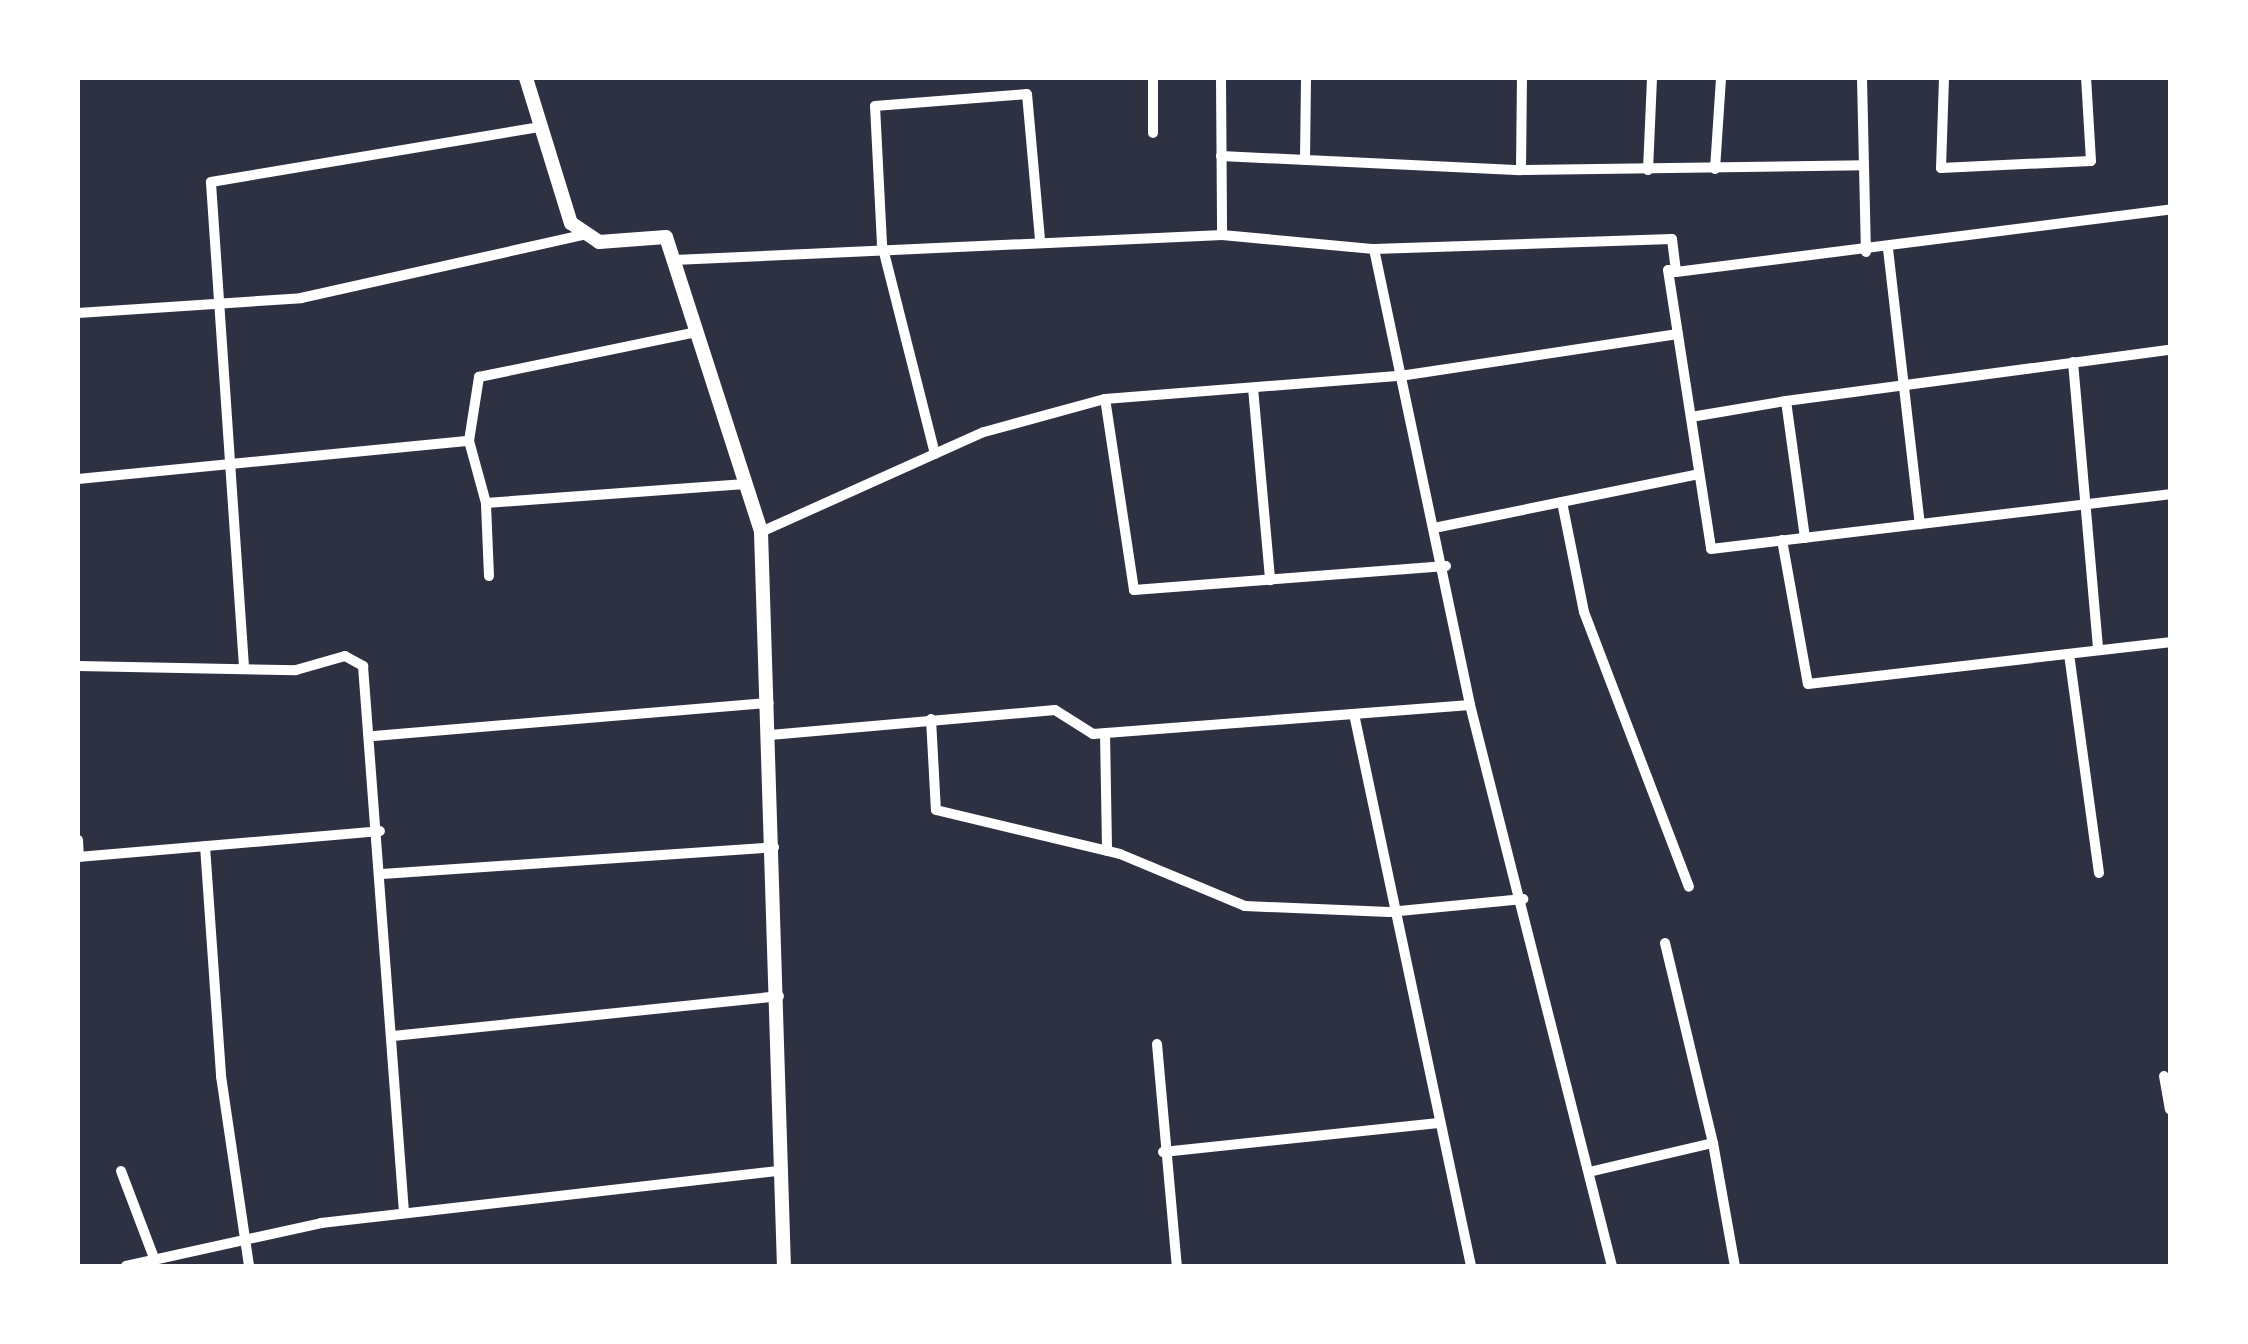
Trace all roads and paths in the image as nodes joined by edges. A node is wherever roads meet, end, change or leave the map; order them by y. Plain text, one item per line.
1 (526, 78) edge
2 (1153, 78) edge
3 (1221, 78) edge
4 (1306, 78) edge
5 (1522, 78) edge
6 (1652, 78) edge
7 (1720, 78) edge
8 (1862, 78) edge
9 (1944, 78) edge
10 (2086, 78) edge
11 (540, 127) junction
12 (1153, 133) dead end
13 (1222, 156) junction
14 (1305, 160) junction
15 (1864, 165) junction
16 (1714, 169) junction
17 (1521, 170) junction
18 (1648, 170) junction
19 (2170, 210) edge
20 (582, 235) junction
21 (1222, 235) junction
22 (1040, 240) junction
23 (882, 244) junction
24 (1374, 249) junction
25 (1888, 249) junction
26 (1866, 252) junction
27 (674, 260) junction
28 (1676, 272) junction
29 (217, 304) junction
30 (78, 313) edge
31 (697, 332) junction
32 (1678, 334) junction
33 (2170, 350) edge
34 (2073, 362) junction
35 (1400, 376) junction
36 (1904, 384) junction
37 (1253, 388) junction
38 (1105, 400) junction
39 (1786, 400) junction
40 (1690, 417) junction
41 (469, 441) junction
42 (935, 454) junction
43 (228, 464) junction
44 (1700, 474) junction
45 (78, 479) edge
46 (745, 484) junction
47 (2170, 494) edge
48 (1562, 502) junction
49 (486, 503) junction
50 (2084, 504) junction
51 (1920, 524) junction
52 (1439, 527) junction
53 (760, 532) junction
54 (1804, 538) junction
55 (1782, 540) junction
56 (1446, 566) junction
57 (489, 576) dead end
58 (1270, 580) junction
59 (2170, 642) edge
60 (2098, 650) junction
61 (2069, 654) junction
62 (78, 666) edge
63 (244, 667) junction
64 (769, 702) junction
65 (1470, 705) junction
66 (1354, 714) junction
67 (931, 718) junction
68 (1105, 733) junction
69 (770, 735) junction
70 (374, 736) junction
71 (380, 831) junction
72 (78, 840) edge
73 (205, 846) junction
74 (775, 847) junction
75 (1107, 850) junction
76 (78, 857) edge
77 (2100, 873) dead end
78 (382, 874) junction
79 (1689, 887) dead end
80 (1523, 899) junction
81 (1390, 912) junction
82 (1665, 943) dead end
83 (780, 996) junction
84 (392, 1036) junction
85 (1158, 1044) dead end
86 (2164, 1076) dead end
87 (2170, 1109) edge
88 (1438, 1122) junction
89 (1713, 1143) junction
90 (1163, 1152) junction
91 (784, 1170) junction
92 (121, 1172) dead end
93 (1589, 1172) junction
94 (404, 1212) junction
95 (244, 1239) junction
96 (154, 1258) junction
97 (126, 1266) edge
98 (249, 1266) edge
99 (784, 1266) edge
100 (1177, 1266) edge
101 (1470, 1266) edge
102 (1612, 1266) edge
103 (1735, 1266) edge

1 - 11 street
2 - 12 street
3 - 13 street
4 - 14 street
5 - 17 street
6 - 18 street
7 - 16 street
8 - 15 street
9 - 10 street
11 - 20 street
11 - 29 street
13 - 14 street
13 - 21 street
14 - 17 street
15 - 16 street
15 - 26 street
16 - 18 street
17 - 18 street
19 - 25 street
20 - 27 street
20 - 29 street
21 - 22 street
21 - 24 street
22 - 23 street
22 - 23 street
23 - 27 street
23 - 42 street
24 - 28 street
24 - 35 street
25 - 26 street
25 - 36 street
26 - 28 street
27 - 31 street
28 - 32 street
29 - 30 street
29 - 43 street
31 - 41 street
31 - 46 street
32 - 35 street
32 - 40 street
33 - 34 street
34 - 36 street
34 - 50 street
35 - 37 street
35 - 52 street
36 - 39 street
36 - 51 street
37 - 38 street
37 - 58 street
38 - 42 street
38 - 58 street
39 - 40 street
39 - 54 street
40 - 44 street
41 - 43 street
41 - 49 street
42 - 53 street
43 - 45 street
43 - 63 street
44 - 48 street
44 - 55 street
46 - 49 street
46 - 53 street
47 - 50 street
48 - 52 street
48 - 79 street
49 - 57 street
50 - 51 street
50 - 60 street
51 - 54 street
52 - 56 street
53 - 64 street
54 - 55 street
55 - 61 street
56 - 58 street
56 - 65 street
59 - 60 street
60 - 61 street
61 - 77 street
62 - 63 street
63 - 70 street
64 - 69 street
64 - 70 street
65 - 66 street
65 - 80 street
66 - 68 street
66 - 81 street
67 - 68 street
67 - 69 street
67 - 75 street
68 - 75 street
69 - 74 street
70 - 71 street
71 - 73 street
71 - 78 street
72 - 76 street
73 - 76 street
73 - 95 street
74 - 78 street
74 - 83 street
75 - 81 street
78 - 84 street
80 - 81 street
80 - 93 street
81 - 88 street
82 - 89 street
83 - 84 street
83 - 91 street
84 - 94 street
85 - 90 street
86 - 87 street
88 - 90 street
88 - 101 street
89 - 93 street
89 - 103 street
90 - 100 street
91 - 94 street
91 - 99 street
92 - 96 street
93 - 102 street
94 - 95 street
95 - 96 street
95 - 98 street
96 - 97 street

